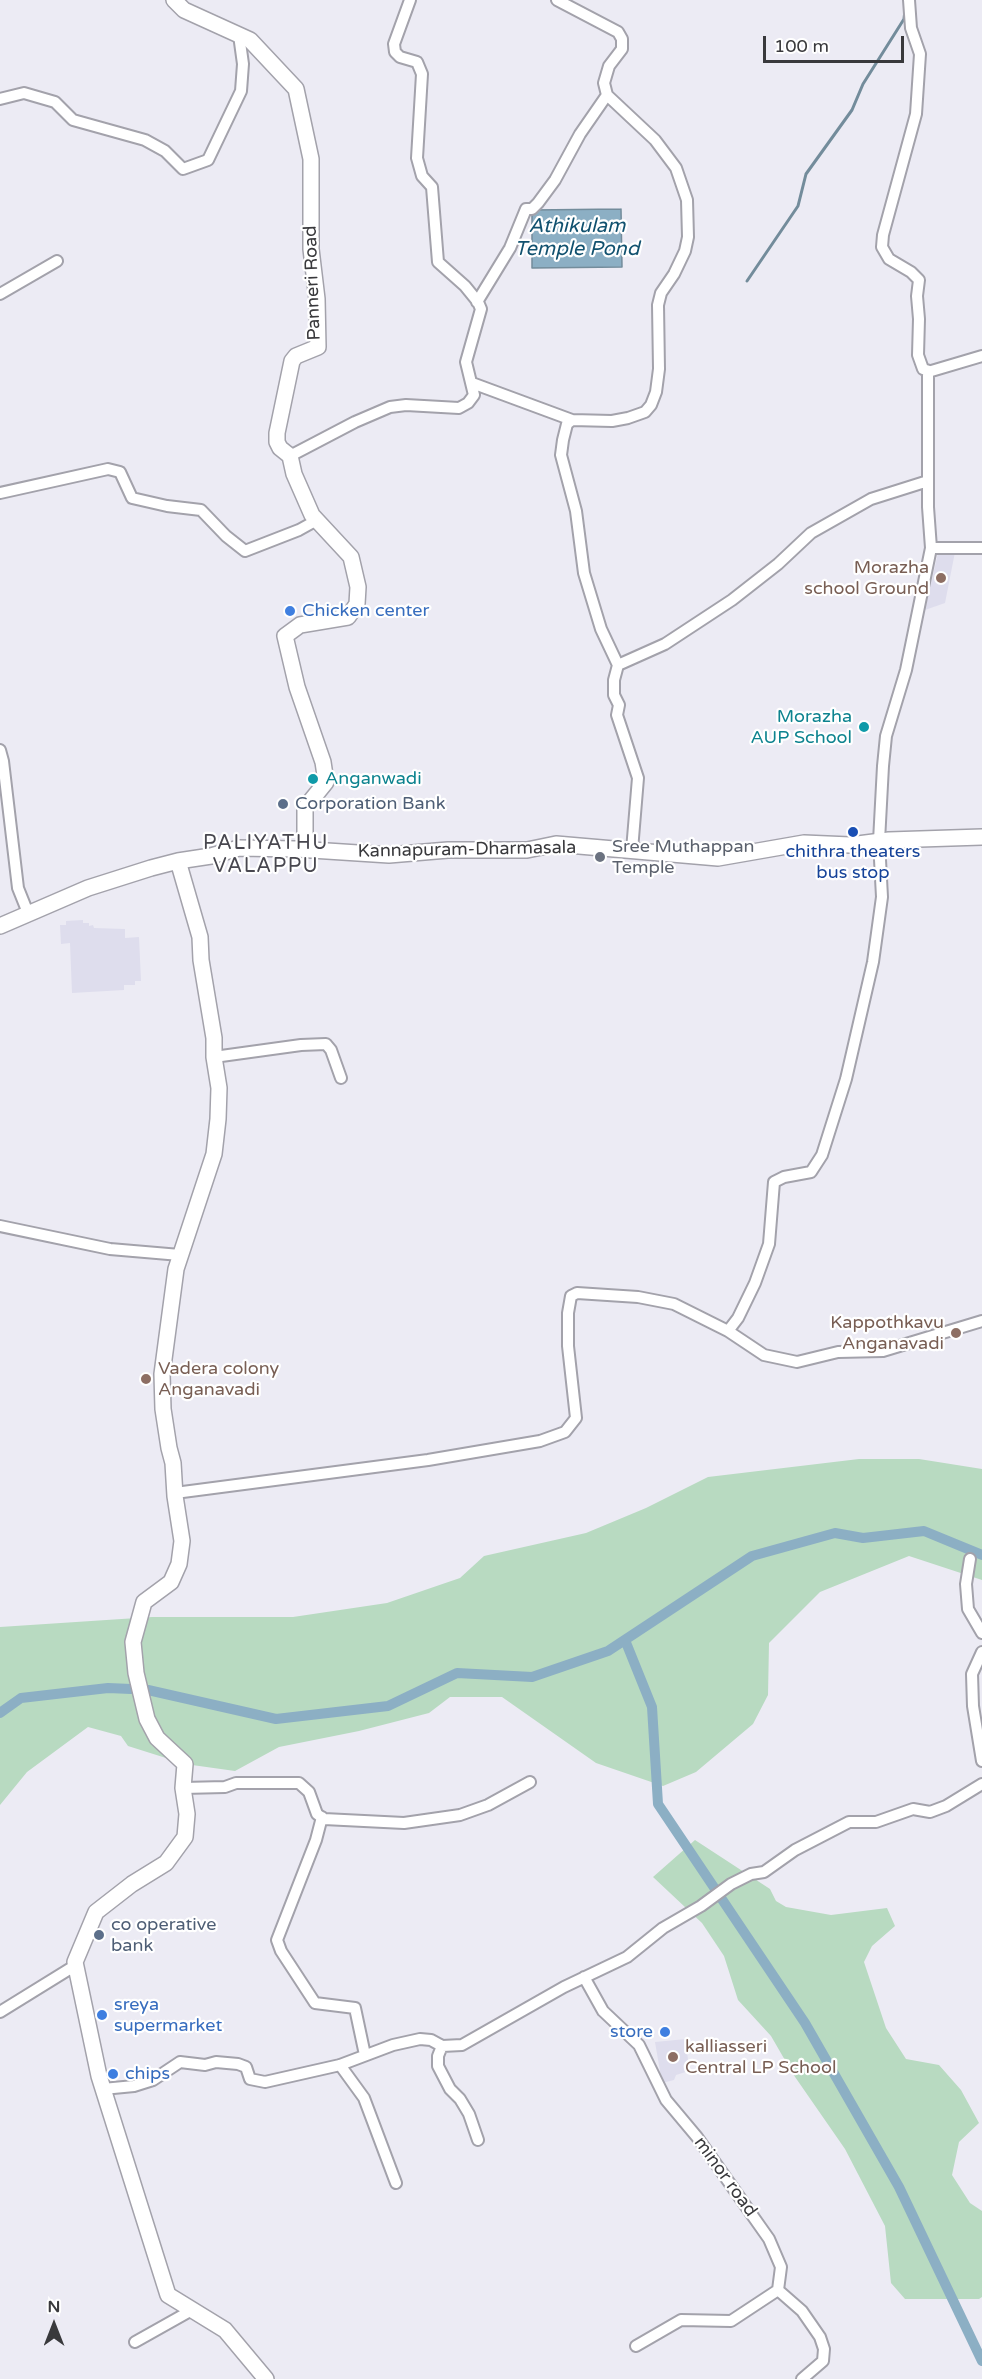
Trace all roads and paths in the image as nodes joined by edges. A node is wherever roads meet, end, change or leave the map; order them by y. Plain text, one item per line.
1 (174, 0) edge
2 (410, 0) edge
3 (557, 0) edge
4 (909, 0) edge
5 (239, 35) junction
6 (607, 95) junction
7 (0, 99) edge
8 (57, 261) dead end
9 (0, 294) edge
10 (477, 302) junction
11 (982, 356) edge
12 (929, 372) junction
13 (472, 383) junction
14 (572, 420) junction
15 (290, 456) junction
16 (928, 481) junction
17 (0, 493) edge
18 (316, 520) junction
19 (932, 548) junction
20 (982, 548) edge
21 (618, 665) junction
22 (0, 750) edge
23 (982, 837) edge
24 (879, 841) junction
25 (304, 850) junction
26 (632, 850) junction
27 (177, 861) junction
28 (28, 913) junction
29 (0, 926) edge
30 (214, 1057) junction
31 (341, 1078) dead end
32 (0, 1226) edge
33 (180, 1255) junction
34 (982, 1321) edge
35 (729, 1331) junction
36 (175, 1493) junction
37 (970, 1559) dead end
38 (982, 1633) edge
39 (982, 1652) edge
40 (982, 1761) edge
41 (530, 1782) dead end
42 (982, 1784) edge
43 (183, 1788) junction
44 (322, 1817) junction
45 (75, 1964) junction
46 (584, 1977) junction
47 (0, 2012) edge
48 (442, 2046) junction
49 (365, 2055) junction
50 (340, 2065) junction
51 (103, 2089) junction
52 (478, 2140) dead end
53 (396, 2183) dead end
54 (778, 2290) junction
55 (192, 2310) junction
56 (135, 2342) dead end
57 (636, 2346) dead end
58 (266, 2379) edge
59 (802, 2379) edge

1 - 5 main road, Panneri Road
2 - 10 street
3 - 6 street
4 - 12 street
5 - 7 street
5 - 15 main road, Panneri Road
6 - 10 street
6 - 14 street
8 - 9 street
10 - 13 street
11 - 12 street
12 - 16 street
13 - 14 street
13 - 15 street
14 - 21 street
15 - 18 main road, Panneri Road
16 - 19 street
16 - 21 street
17 - 18 street
18 - 25 main road, Panneri Road
19 - 20 street
19 - 24 street
21 - 26 street
22 - 28 street
23 - 24 main road, Kannapuram-Dharmasala
24 - 26 main road, Kannapuram-Dharmasala
24 - 35 street
25 - 26 main road, Kannapuram-Dharmasala
25 - 27 main road, Kannapuram-Dharmasala
27 - 28 main road, Kannapuram-Dharmasala
27 - 30 main road
28 - 29 main road, Kannapuram-Dharmasala
30 - 31 street
30 - 33 main road
32 - 33 street
33 - 36 main road
34 - 35 street
35 - 36 street
36 - 43 main road
37 - 38 street
39 - 40 street
41 - 44 street
42 - 46 street
43 - 44 street
43 - 45 main road
44 - 49 street
45 - 47 street
45 - 51 main road
46 - 48 street
46 - 54 street, minor road
48 - 49 street
48 - 52 street
49 - 50 street
50 - 51 street
50 - 53 street
51 - 55 main road
54 - 57 street
54 - 59 street
55 - 56 street
55 - 58 main road

